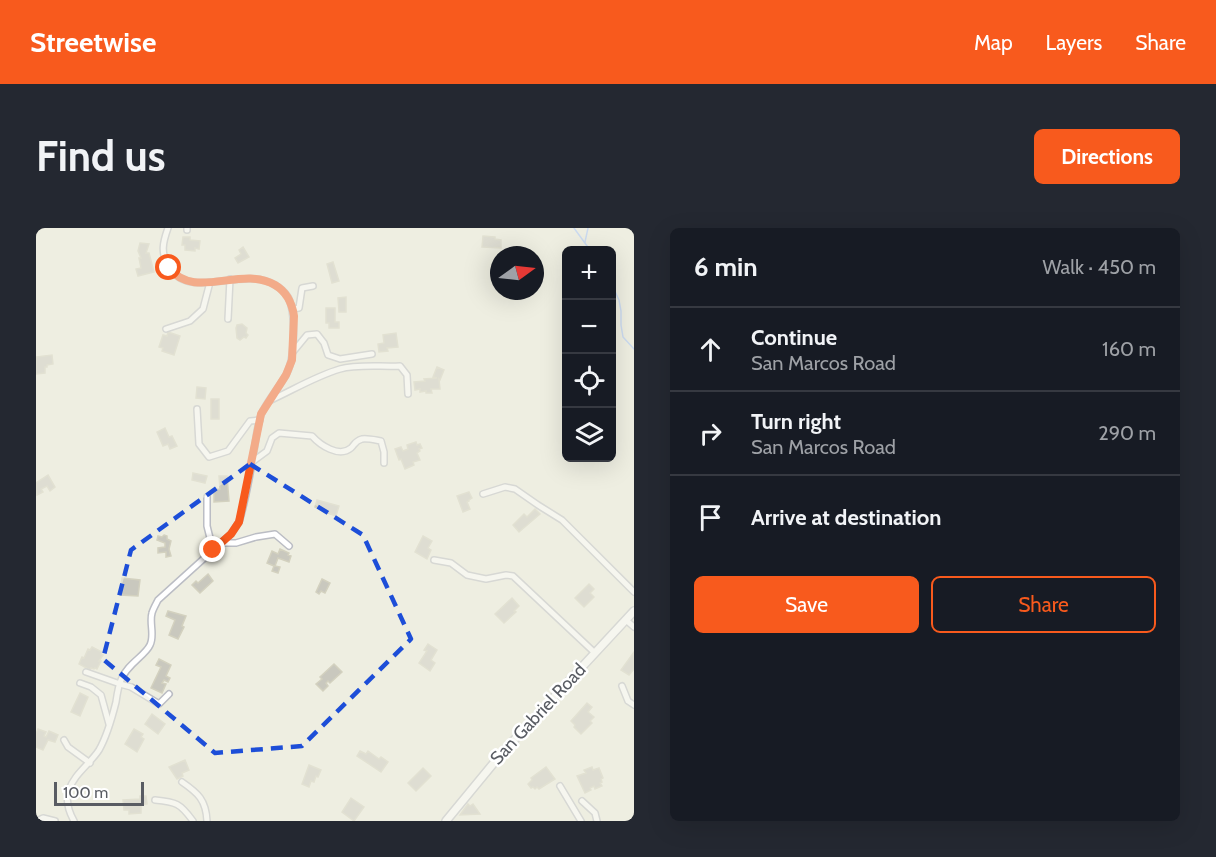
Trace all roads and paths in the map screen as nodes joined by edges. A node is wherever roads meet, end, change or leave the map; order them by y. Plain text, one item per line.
1 (168, 228) edge
2 (230, 279) junction
3 (210, 282) junction
4 (313, 286) dead end
5 (292, 309) junction
6 (228, 319) dead end
7 (166, 329) dead end
8 (292, 353) junction
9 (372, 354) dead end
10 (408, 394) dead end
11 (270, 401) junction
12 (197, 409) dead end
13 (260, 420) junction
14 (252, 462) junction
15 (384, 463) dead end
16 (483, 494) dead end
17 (207, 497) dead end
18 (221, 543) junction
19 (289, 546) dead end
20 (213, 550) junction
21 (434, 560) dead end
22 (634, 592) edge
23 (631, 616) edge
24 (634, 627) edge
25 (595, 653) junction
26 (86, 672) dead end
27 (80, 683) dead end
28 (120, 684) junction
29 (622, 686) dead end
30 (169, 694) dead end
31 (634, 705) edge
32 (109, 726) junction
33 (64, 740) dead end
34 (90, 763) junction
35 (182, 782) dead end
36 (560, 786) dead end
37 (155, 800) dead end
38 (582, 801) dead end
39 (73, 820) edge
40 (37, 821) edge
41 (55, 821) edge
42 (193, 821) edge
43 (207, 821) edge
44 (447, 821) edge
45 (581, 821) edge
46 (597, 821) edge

1 - 3 street
2 - 3 street
2 - 5 street
2 - 6 street
3 - 7 street
4 - 5 street
5 - 8 street
8 - 9 street
8 - 11 street
10 - 11 street
11 - 13 street
12 - 13 street
13 - 14 street
14 - 15 street
14 - 18 street
16 - 22 street
17 - 20 street
18 - 19 street
18 - 20 street
20 - 28 street
21 - 25 street
23 - 24 street
23 - 25 street, San Gabriel Road
25 - 44 street, San Gabriel Road
26 - 28 street
27 - 32 street
28 - 30 street
28 - 32 street
29 - 31 street
32 - 34 street
33 - 34 street
34 - 39 street
35 - 43 street
36 - 45 street
37 - 42 street
38 - 46 street
40 - 41 street

